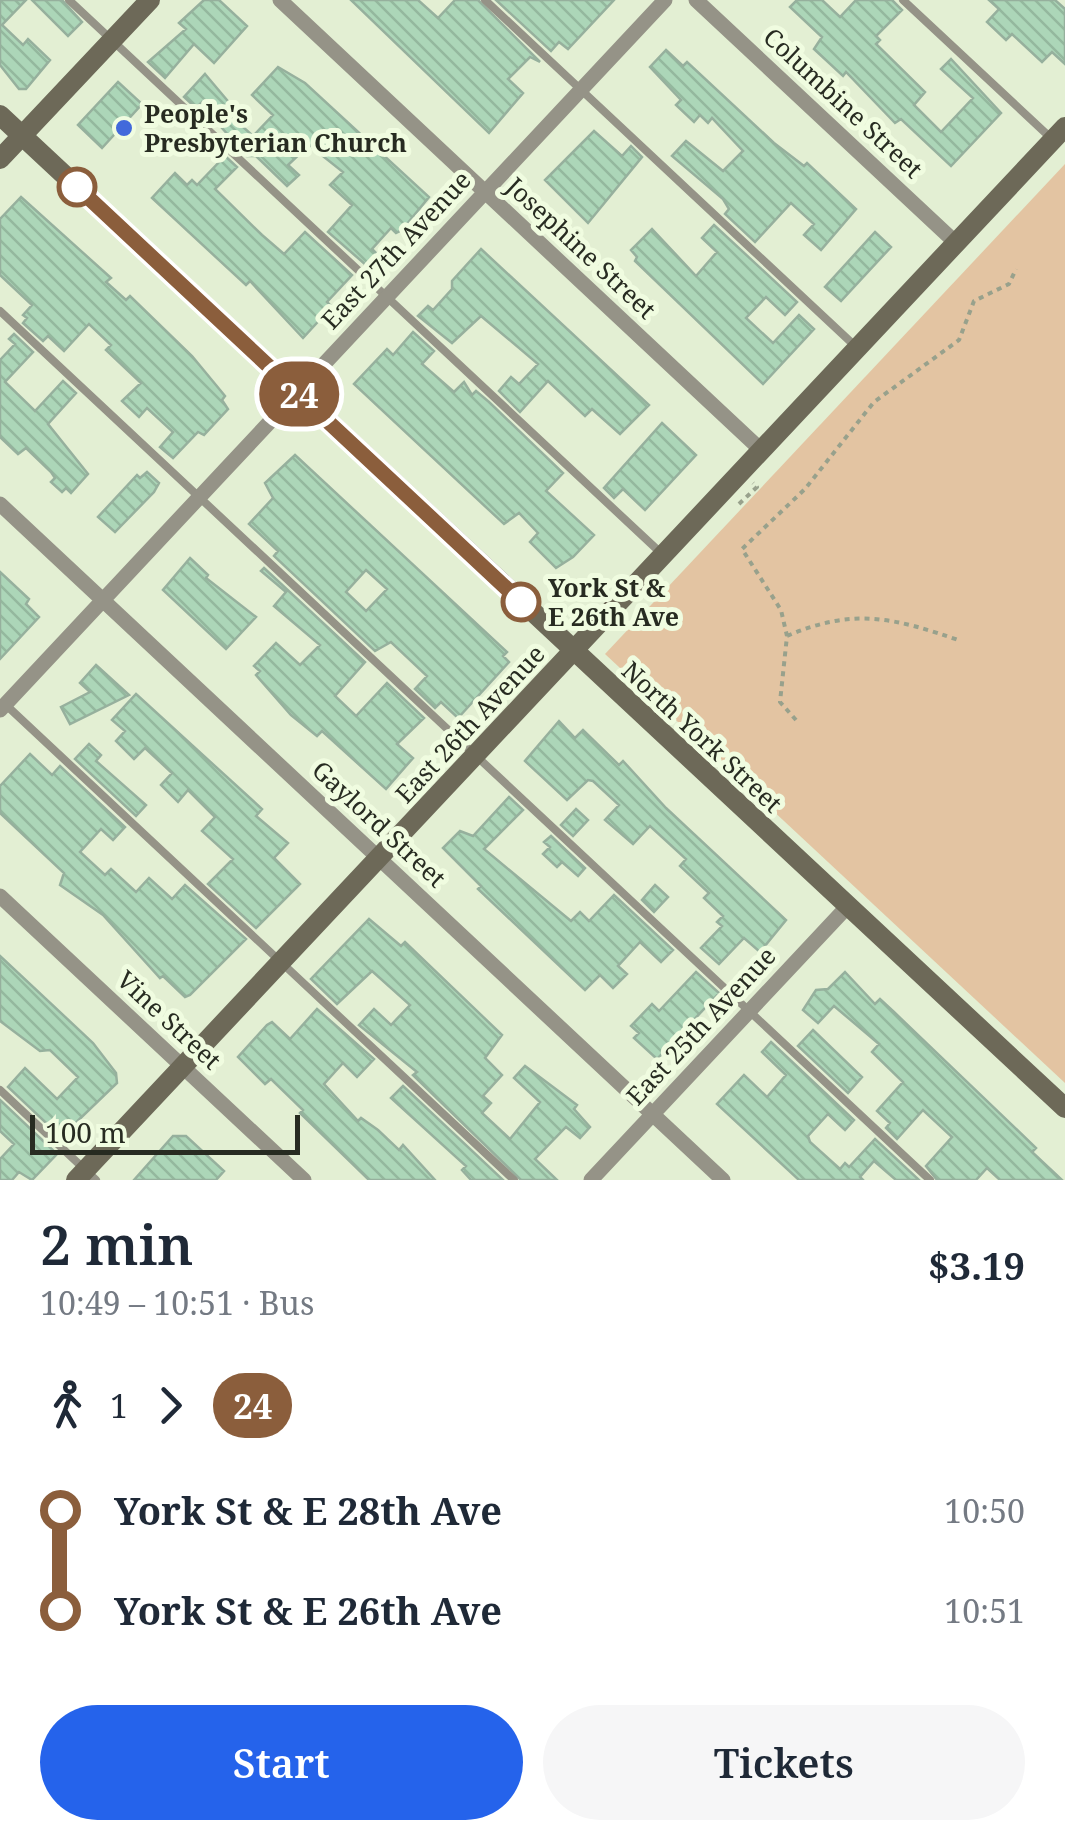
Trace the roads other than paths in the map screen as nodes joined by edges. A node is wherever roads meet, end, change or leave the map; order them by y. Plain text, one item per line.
1 (68, 0) edge
2 (150, 0) edge
3 (280, 0) edge
4 (486, 0) edge
5 (665, 0) edge
6 (696, 0) edge
7 (904, 0) edge
8 (112, 40) junction
9 (582, 90) junction
10 (0, 116) edge
11 (1059, 133) edge
12 (22, 136) junction
13 (0, 158) edge
14 (485, 192) junction
15 (956, 243) junction
16 (386, 297) junction
17 (0, 311) edge
18 (858, 348) junction
19 (297, 392) junction
20 (761, 450) junction
21 (199, 497) junction
22 (0, 504) edge
23 (662, 555) junction
24 (103, 600) junction
25 (573, 651) junction
26 (2, 705) edge
27 (475, 754) junction
28 (378, 858) junction
29 (0, 896) edge
30 (847, 907) junction
31 (280, 961) junction
32 (749, 1011) junction
33 (183, 1067) junction
34 (0, 1090) edge
35 (1065, 1108) edge
36 (653, 1114) junction
37 (86, 1177) edge
38 (304, 1180) edge
39 (514, 1180) edge
40 (591, 1180) edge
41 (723, 1180) edge
42 (930, 1180) edge

1 - 8 lane
2 - 8 street
3 - 14 street, Josephine Street
4 - 9 lane
5 - 9 street, East 27th Avenue
6 - 15 street, Columbine Street
7 - 11 lane
8 - 12 street
8 - 16 lane
9 - 14 street, East 27th Avenue
9 - 18 lane
10 - 12 street, North York Street
11 - 15 street, East 26th Avenue
12 - 13 street
12 - 19 street, North York Street
14 - 16 street, East 27th Avenue
14 - 20 street, Josephine Street
15 - 18 street, East 26th Avenue
16 - 19 street, East 27th Avenue
16 - 23 lane
17 - 21 lane
18 - 20 street, East 26th Avenue
19 - 21 street, East 27th Avenue
19 - 25 street, North York Street
20 - 23 street, East 26th Avenue
21 - 24 street, East 27th Avenue
21 - 27 lane
22 - 24 street, Gaylord Street
23 - 25 street, East 26th Avenue
24 - 26 street, East 27th Avenue
24 - 28 street, Gaylord Street
25 - 27 street, East 26th Avenue
25 - 30 street, North York Street
26 - 31 lane
27 - 28 street, East 26th Avenue
27 - 32 lane
28 - 31 street, East 26th Avenue
28 - 36 street, Gaylord Street
29 - 33 street, Vine Street
30 - 32 street, East 25th Avenue
30 - 35 street, North York Street
31 - 33 street, East 26th Avenue
31 - 39 lane
32 - 36 street, East 25th Avenue
32 - 42 lane
33 - 37 street, East 26th Avenue
33 - 38 street, Vine Street
34 - 37 lane
36 - 40 street, East 25th Avenue
36 - 41 street, Gaylord Street

